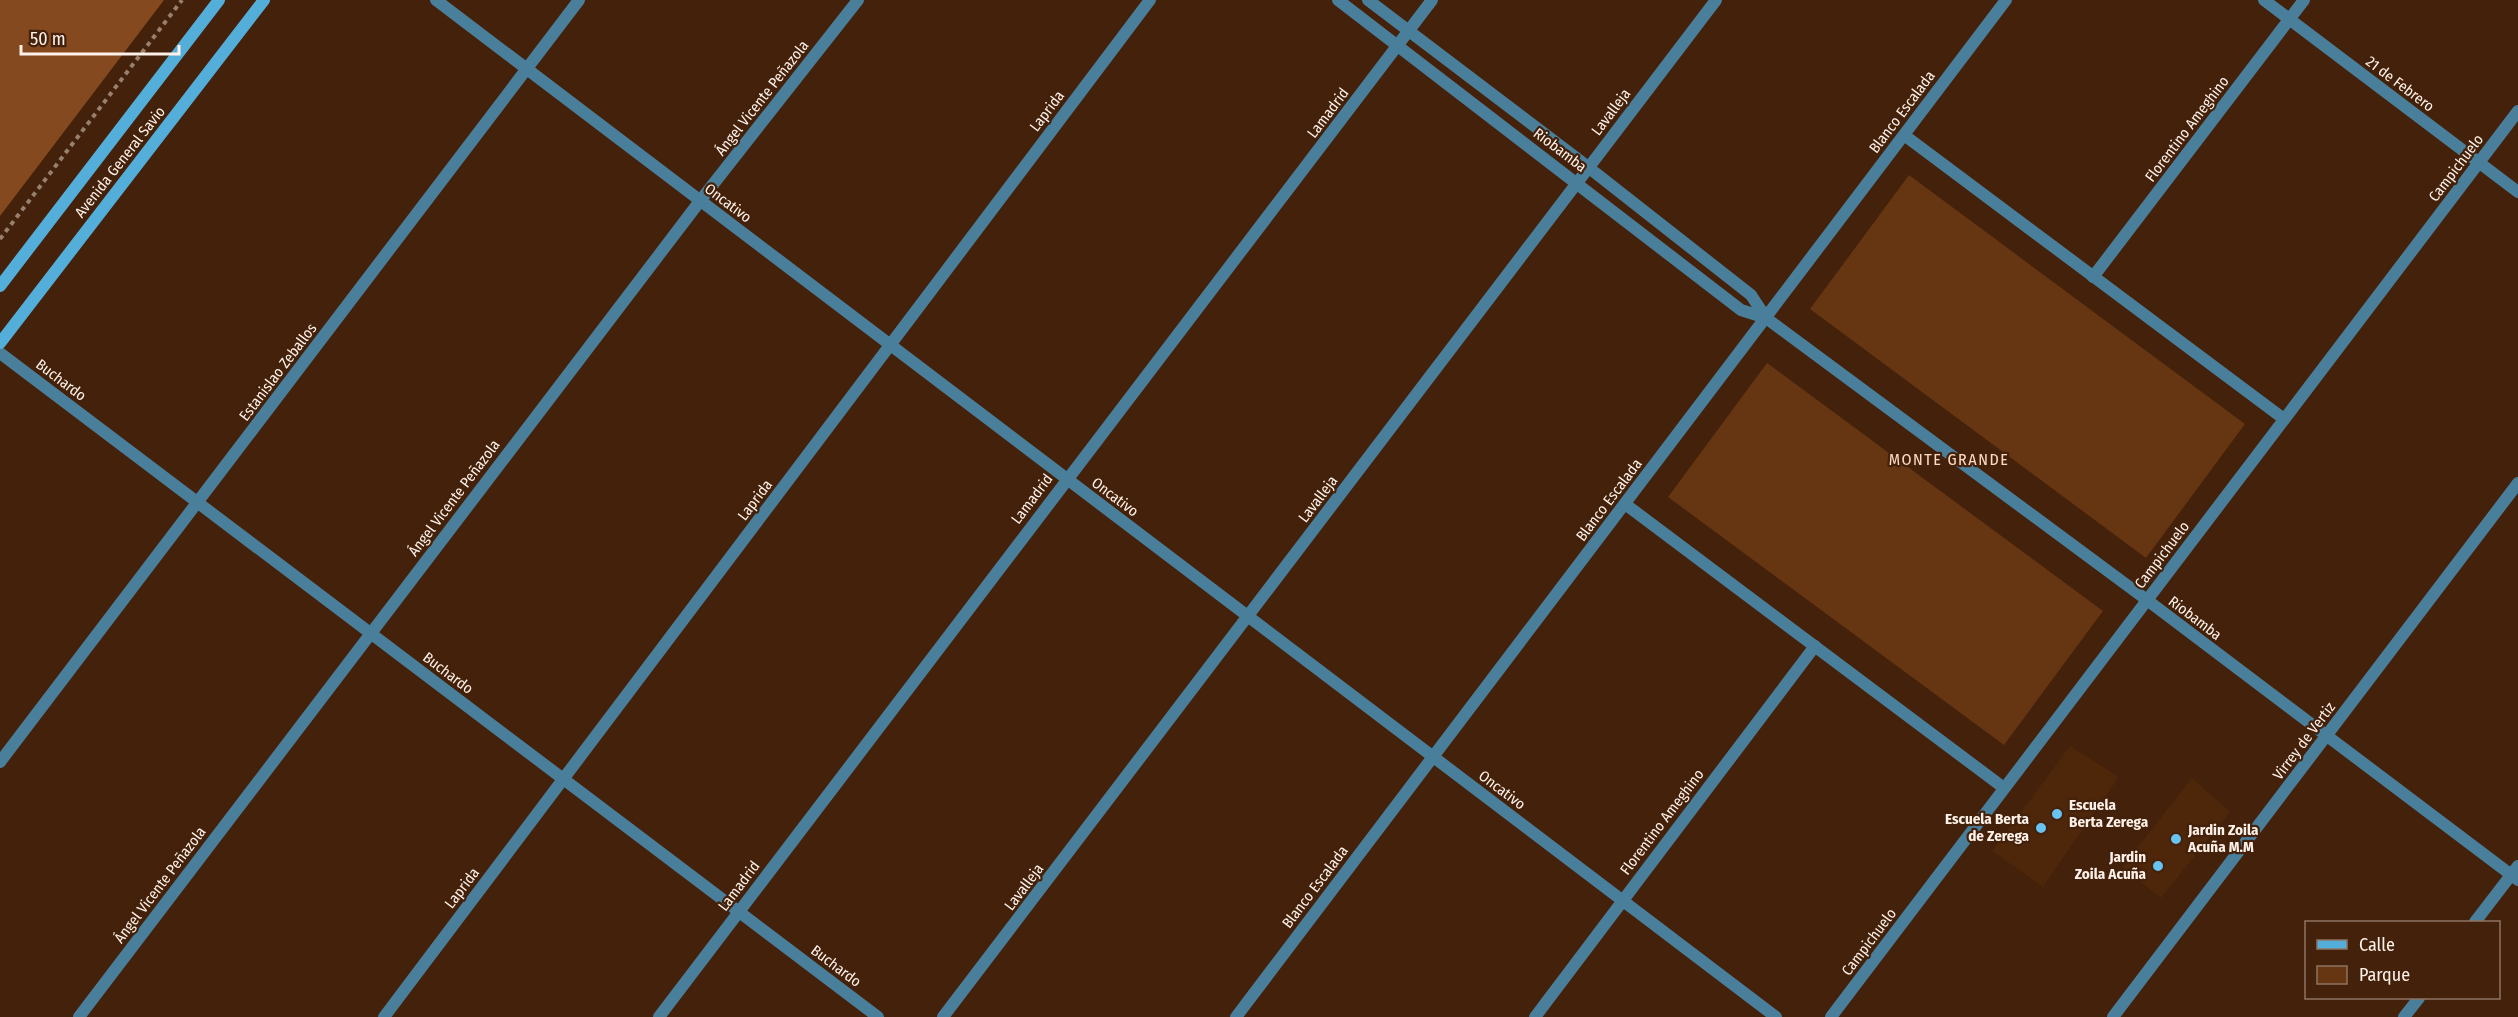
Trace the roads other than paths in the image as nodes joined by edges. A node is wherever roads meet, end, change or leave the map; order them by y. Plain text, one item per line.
1 (219, 0) edge
2 (264, 0) edge
3 (436, 0) edge
4 (579, 0) edge
5 (858, 0) edge
6 (1150, 0) edge
7 (1338, 0) edge
8 (1368, 0) edge
9 (1432, 0) edge
10 (1716, 0) edge
11 (2006, 0) edge
12 (2264, 0) edge
13 (2304, 0) edge
14 (2289, 19) junction
15 (1409, 31) junction
16 (1398, 46) junction
17 (527, 69) junction
18 (2518, 111) edge
19 (1904, 135) junction
20 (2479, 163) junction
21 (1588, 167) junction
22 (1577, 182) junction
23 (2518, 192) edge
24 (700, 201) junction
25 (2093, 277) junction
26 (0, 286) edge
27 (1766, 318) junction
28 (0, 342) edge
29 (891, 345) junction
30 (0, 353) edge
31 (2284, 419) junction
32 (1066, 479) junction
33 (2518, 483) edge
34 (198, 502) junction
35 (1625, 504) junction
36 (2147, 600) junction
37 (1248, 616) junction
38 (370, 633) junction
39 (1815, 646) junction
40 (2327, 736) junction
41 (1433, 757) junction
42 (0, 762) edge
43 (563, 779) junction
44 (2004, 788) junction
45 (2516, 874) edge
46 (1622, 900) junction
47 (739, 912) junction
48 (2476, 921) edge
49 (2418, 999) edge
50 (79, 1017) edge
51 (384, 1017) edge
52 (659, 1017) edge
53 (878, 1017) edge
54 (943, 1017) edge
55 (1236, 1017) edge
56 (1535, 1017) edge
57 (1776, 1017) edge
58 (1831, 1017) edge
59 (2113, 1017) edge
60 (2404, 1017) edge

1 - 26 main road, Avenida General Savio
2 - 28 main road, Avenida General Savio
3 - 17 street, Oncativo
4 - 17 street, Estanislao Zeballos
5 - 24 street, Ángel Vicente Peñazola
6 - 29 street, Laprida
7 - 16 street, Riobamba
8 - 15 street, Riobamba
9 - 15 street, Lamadrid
10 - 21 street, Lavalleja
11 - 19 street, Blanco Escalada
12 - 14 street, 21 de Febrero
13 - 14 street, Florentino Ameghino
14 - 20 street, 21 de Febrero
14 - 25 street, Florentino Ameghino
15 - 16 street, Lamadrid
15 - 21 street, Riobamba
16 - 22 street, Riobamba
16 - 32 street, Lamadrid
17 - 24 street, Oncativo
17 - 34 street, Estanislao Zeballos
18 - 20 street, Campichuelo
19 - 25 street
19 - 27 street, Blanco Escalada
20 - 23 street, 21 de Febrero
20 - 31 street, Campichuelo
21 - 22 street, Lavalleja
21 - 27 street, Riobamba
22 - 27 street, Riobamba
22 - 37 street, Lavalleja
24 - 29 street, Oncativo
24 - 38 street, Ángel Vicente Peñazola
25 - 31 street
27 - 35 street, Blanco Escalada
27 - 36 street, Riobamba
29 - 32 street, Oncativo
29 - 43 street, Laprida
30 - 34 street, Buchardo
31 - 36 street, Campichuelo
32 - 37 street, Oncativo
32 - 47 street, Lamadrid
33 - 40 street, Virrey de Vertiz
34 - 38 street, Buchardo
34 - 42 street, Estanislao Zeballos
35 - 39 street
35 - 41 street, Blanco Escalada
36 - 40 street, Riobamba
36 - 44 street, Campichuelo
37 - 41 street, Oncativo
37 - 54 street, Lavalleja
38 - 43 street, Buchardo
38 - 50 street, Ángel Vicente Peñazola
39 - 44 street
39 - 46 street, Florentino Ameghino
40 - 45 street, Riobamba
40 - 59 street, Virrey de Vertiz
41 - 46 street, Oncativo
41 - 55 street, Blanco Escalada
43 - 47 street, Buchardo
43 - 51 street, Laprida
44 - 58 street, Campichuelo
45 - 48 street
46 - 56 street, Florentino Ameghino
46 - 57 street, Oncativo
47 - 52 street, Lamadrid
47 - 53 street, Buchardo
49 - 60 street

